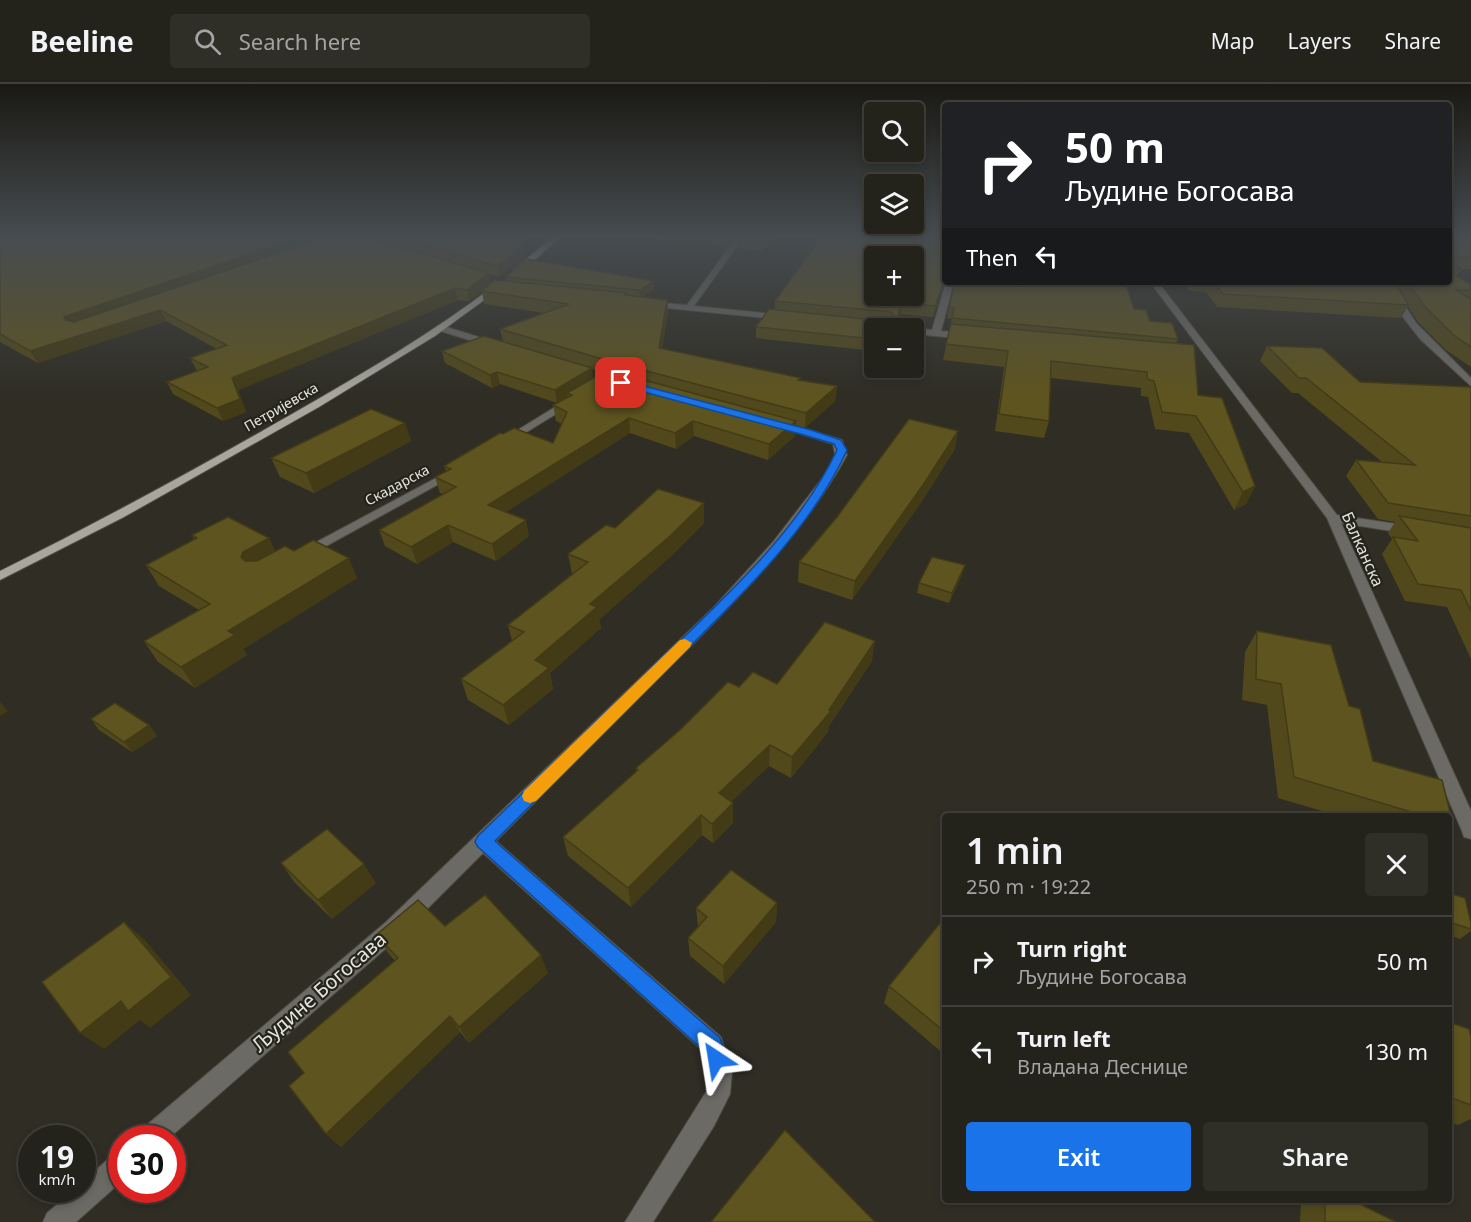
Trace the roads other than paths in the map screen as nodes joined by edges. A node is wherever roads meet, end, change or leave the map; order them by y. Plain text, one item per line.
1 (497, 288) edge
2 (703, 288) edge
3 (948, 288) edge
4 (1158, 288) edge
5 (1389, 288) edge
6 (643, 303) edge
7 (689, 308) junction
8 (795, 319) edge
9 (440, 328) junction
10 (924, 332) edge
11 (936, 333) junction
12 (982, 337) edge
13 (506, 348) edge
14 (1471, 383) edge
15 (578, 396) edge
16 (768, 421) edge
17 (490, 450) edge
18 (459, 469) edge
19 (1333, 518) junction
20 (1425, 532) edge
21 (292, 559) edge
22 (0, 576) edge
23 (1471, 831) edge
24 (484, 842) junction
25 (166, 1125) edge
26 (108, 1176) edge
27 (56, 1222) edge
28 (638, 1222) edge

1 - 9 main road, Петријевска
2 - 7 street
3 - 11 street
4 - 19 street, Балканска
5 - 14 street
6 - 7 street
7 - 8 street
9 - 13 street
9 - 22 main road, Петријевска
10 - 11 street
11 - 12 street
15 - 17 street
16 - 24 street, Људине Богосава
18 - 21 street, Скадарска
19 - 20 street
19 - 23 street, Балканска
24 - 25 street, Људине Богосава
24 - 28 street
26 - 27 street

